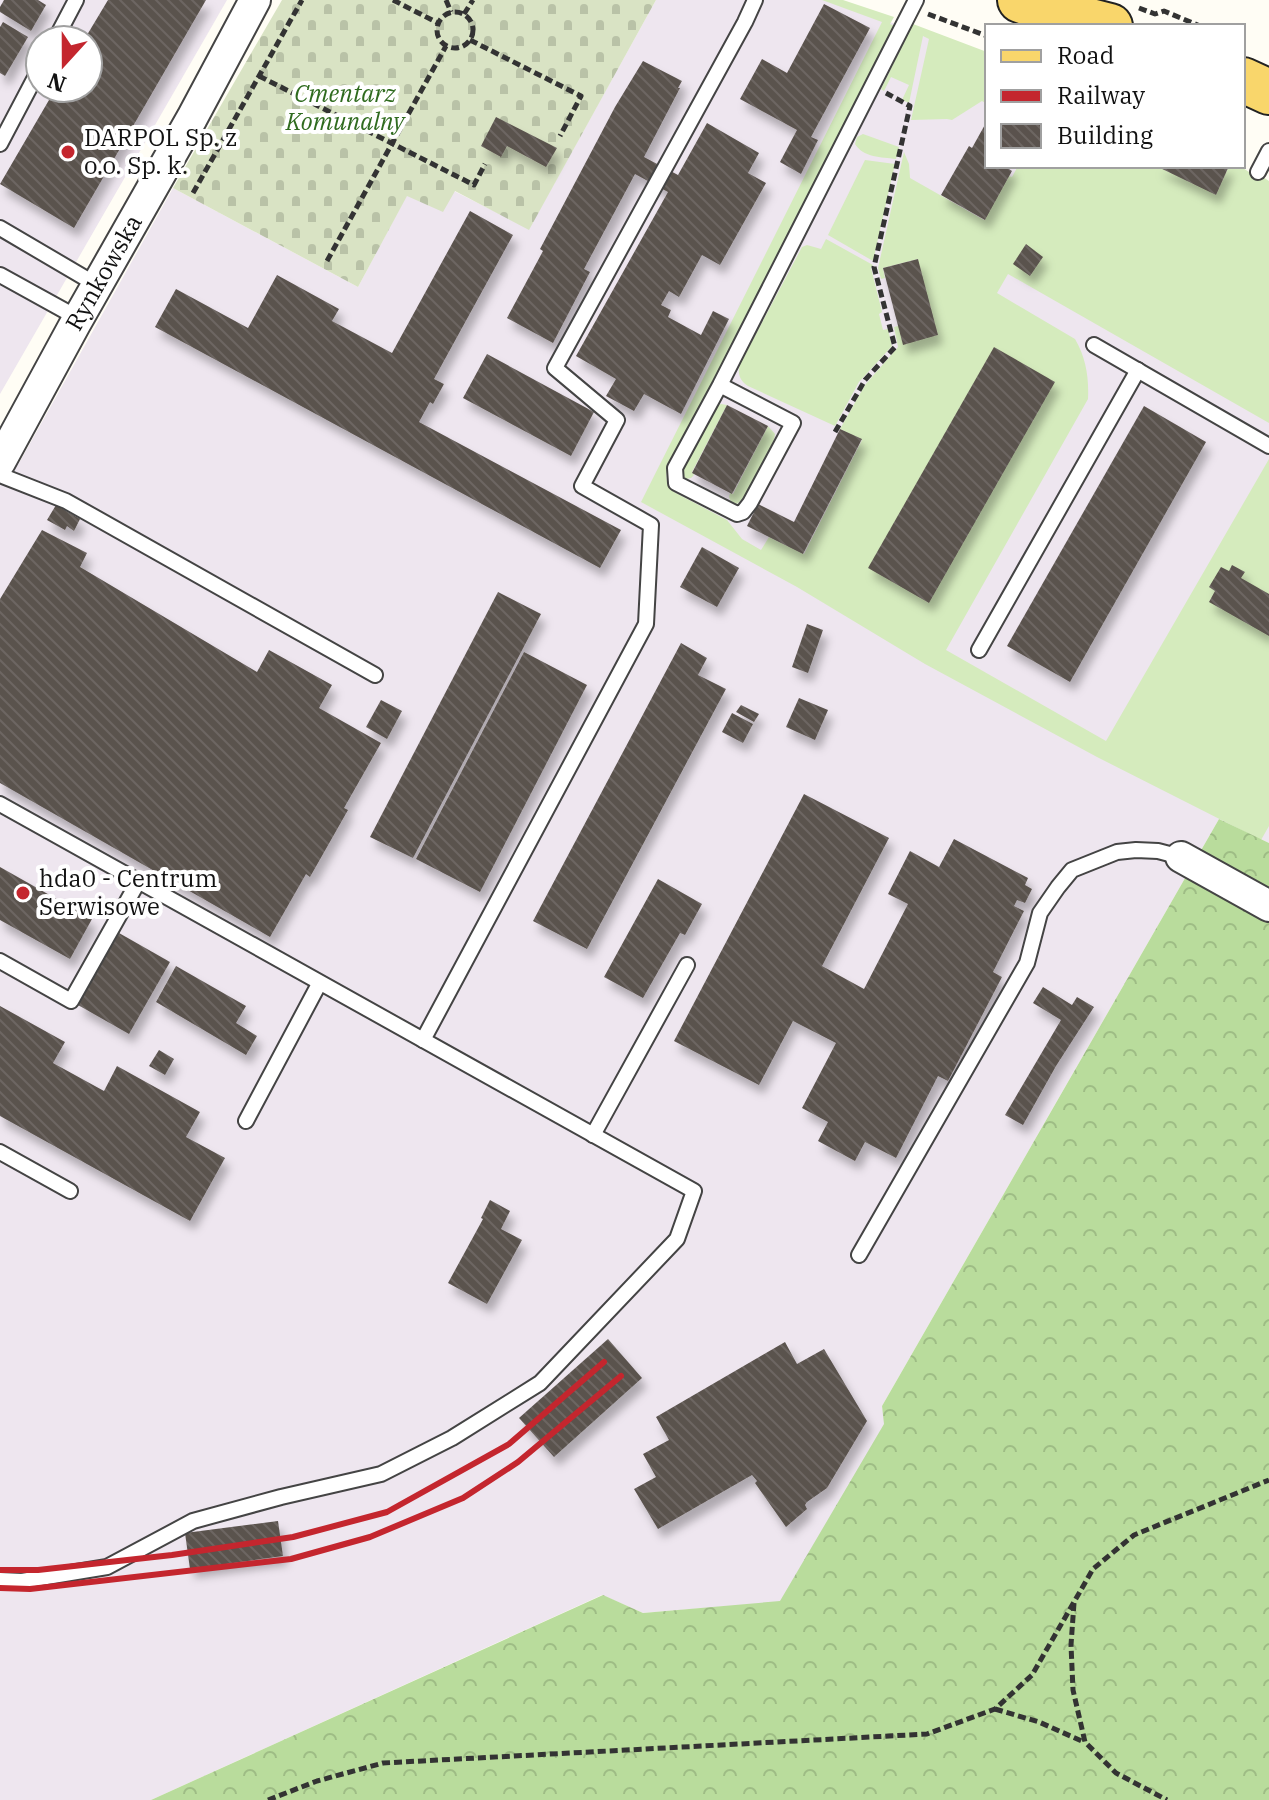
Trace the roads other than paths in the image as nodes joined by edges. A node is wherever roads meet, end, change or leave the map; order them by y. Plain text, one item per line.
1 (76, 0) edge
2 (255, 0) edge
3 (755, 0) edge
4 (914, 4) edge
5 (1047, 12) edge
6 (1121, 15) edge
7 (63, 24) edge
8 (1245, 81) edge
9 (1269, 92) edge
10 (24, 98) edge
11 (1245, 112) edge
12 (1269, 123) edge
13 (0, 144) edge
14 (1269, 151) edge
15 (1258, 172) dead end
16 (0, 228) edge
17 (0, 275) edge
18 (97, 285) junction
19 (78, 318) junction
20 (1094, 345) dead end
21 (1138, 370) junction
22 (720, 385) junction
23 (1269, 446) edge
24 (1, 464) edge
25 (979, 650) dead end
26 (375, 675) dead end
27 (0, 804) edge
28 (1181, 857) joint
29 (138, 882) junction
30 (1269, 906) edge
31 (0, 961) edge
32 (687, 965) dead end
33 (319, 984) junction
34 (423, 1040) junction
35 (246, 1121) dead end
36 (593, 1135) junction
37 (0, 1152) edge
38 (70, 1191) dead end
39 (859, 1255) dead end
40 (0, 1580) edge

1 - 7 lane
2 - 18 street, Rynkowska
3 - 34 lane
4 - 22 lane
5 - 6 main road
8 - 9 main road
10 - 13 lane
11 - 12 main road
14 - 15 lane
16 - 18 lane
17 - 19 lane
18 - 19 street, Rynkowska
19 - 24 street, Rynkowska
20 - 21 lane
21 - 23 lane
21 - 25 lane
22 - 22 lane
24 - 26 lane
27 - 29 lane
28 - 30 street
28 - 39 lane
29 - 31 lane
29 - 33 lane
32 - 36 lane
33 - 34 lane
33 - 35 lane
34 - 36 lane
36 - 40 lane
37 - 38 lane

